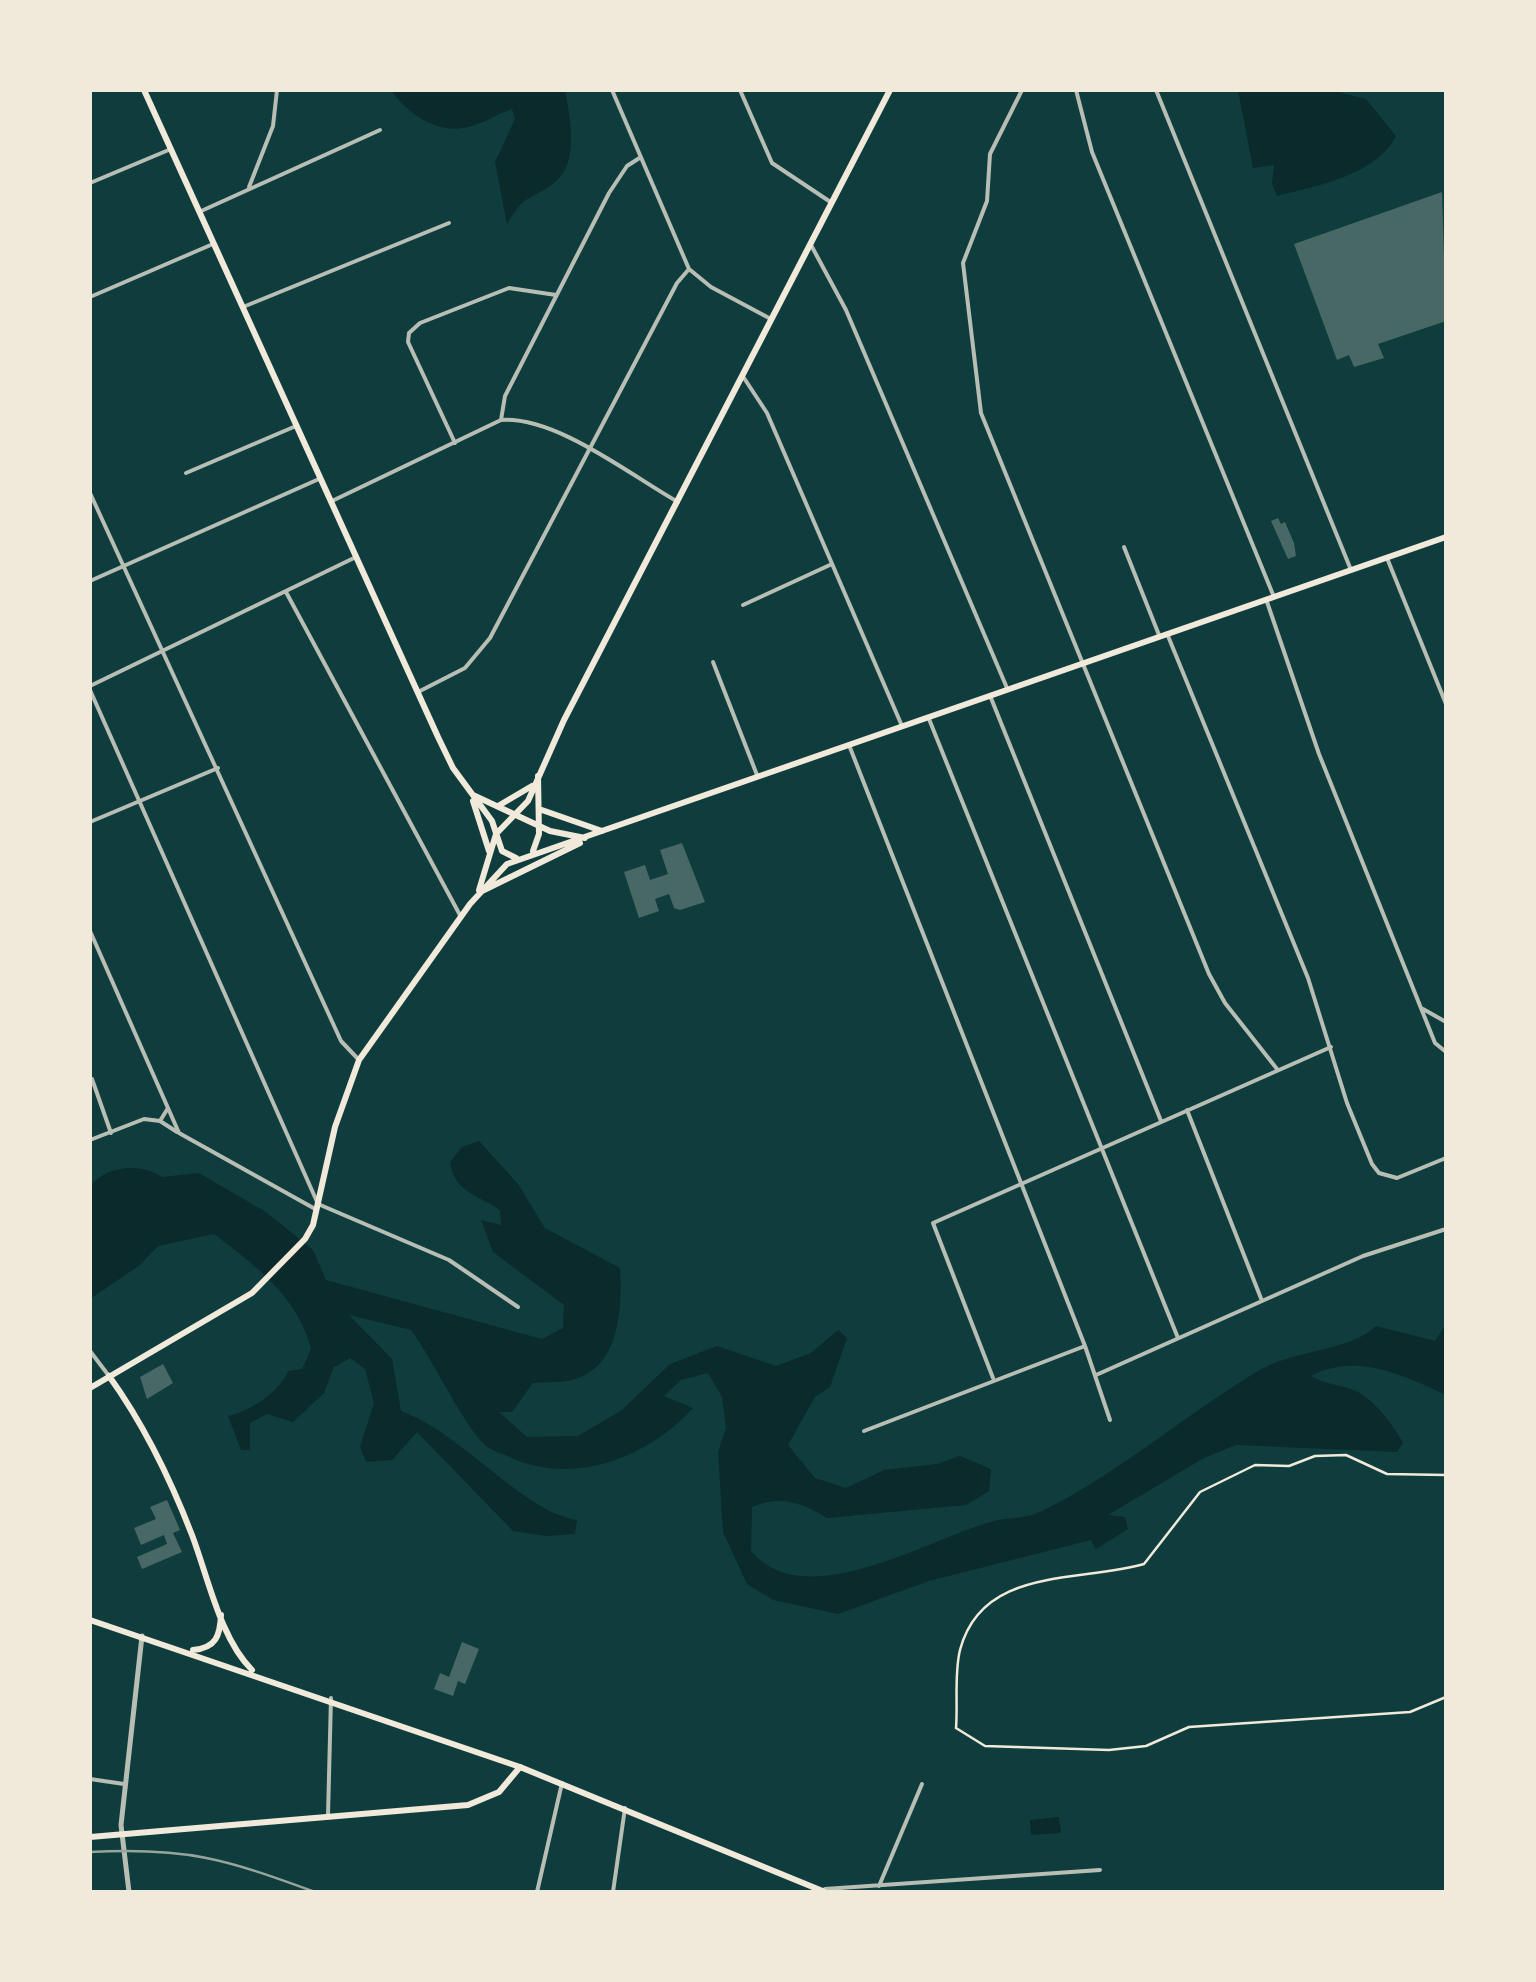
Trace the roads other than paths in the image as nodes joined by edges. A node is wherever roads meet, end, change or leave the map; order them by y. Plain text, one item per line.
1 (144, 90) edge
2 (276, 90) edge
3 (612, 90) edge
4 (740, 90) edge
5 (890, 90) edge
6 (1022, 90) edge
7 (1076, 90) edge
8 (1156, 90) edge
9 (380, 130) dead end
10 (172, 149) junction
11 (642, 157) junction
12 (90, 183) edge
13 (249, 187) junction
14 (832, 203) junction
15 (199, 212) junction
16 (449, 223) dead end
17 (214, 244) junction
18 (811, 245) junction
19 (689, 269) junction
20 (556, 295) junction
21 (90, 297) edge
22 (243, 307) junction
23 (774, 320) junction
24 (744, 378) junction
25 (501, 420) junction
26 (296, 426) junction
27 (455, 443) junction
28 (589, 451) junction
29 (186, 473) dead end
30 (321, 478) junction
31 (90, 492) edge
32 (332, 500) junction
33 (679, 502) junction
34 (1446, 538) edge
35 (1124, 546) dead end
36 (358, 557) junction
37 (1388, 558) junction
38 (832, 564) junction
39 (122, 567) junction
40 (1351, 570) junction
41 (90, 581) edge
42 (286, 592) junction
43 (1270, 598) junction
44 (743, 605) dead end
45 (1164, 638) junction
46 (163, 649) junction
47 (713, 662) dead end
48 (1085, 665) junction
49 (90, 688) edge
50 (418, 692) junction
51 (1010, 692) junction
52 (991, 698) junction
53 (1446, 704) edge
54 (930, 718) junction
55 (902, 726) junction
56 (849, 745) junction
57 (218, 768) junction
58 (538, 774) junction
59 (758, 775) junction
60 (532, 786) junction
61 (472, 795) junction
62 (140, 800) junction
63 (496, 807) junction
64 (539, 809) junction
65 (516, 816) junction
66 (90, 822) edge
67 (537, 826) junction
68 (602, 831) junction
69 (496, 834) junction
70 (585, 838) junction
71 (532, 852) junction
72 (490, 853) junction
73 (518, 858) junction
74 (479, 893) junction
75 (461, 917) junction
76 (90, 931) edge
77 (1422, 1009) junction
78 (1446, 1022) edge
79 (1331, 1047) junction
80 (1446, 1052) edge
81 (358, 1060) junction
82 (1277, 1069) junction
83 (92, 1079) edge
84 (168, 1108) junction
85 (1187, 1110) junction
86 (160, 1121) junction
87 (1161, 1121) junction
88 (111, 1132) junction
89 (179, 1133) junction
90 (90, 1140) edge
91 (1100, 1148) junction
92 (1446, 1158) edge
93 (1021, 1184) junction
94 (318, 1207) junction
95 (1446, 1229) edge
96 (1262, 1301) junction
97 (518, 1307) dead end
98 (1178, 1338) junction
99 (1085, 1346) junction
100 (90, 1351) edge
101 (1096, 1375) junction
102 (110, 1376) junction
103 (993, 1378) junction
104 (90, 1388) edge
105 (1110, 1420) dead end
106 (864, 1431) dead end
107 (221, 1612) junction
108 (90, 1620) edge
109 (142, 1636) junction
110 (187, 1650) junction
111 (257, 1674) junction
112 (331, 1698) junction
113 (520, 1767) junction
114 (90, 1779) edge
115 (562, 1783) junction
116 (124, 1784) junction
117 (922, 1784) dead end
118 (626, 1808) junction
119 (328, 1815) junction
120 (121, 1834) junction
121 (90, 1836) edge
122 (1100, 1870) dead end
123 (879, 1886) junction
124 (823, 1891) edge
125 (129, 1892) edge
126 (537, 1892) edge
127 (613, 1892) edge

1 - 10 main road
2 - 13 street
3 - 11 street
4 - 14 street
5 - 14 main road
6 - 48 street
7 - 43 street
8 - 40 street
9 - 13 street
10 - 12 street
10 - 15 main road
11 - 19 street
11 - 20 street
13 - 15 street
14 - 18 main road
15 - 17 main road
16 - 22 street
17 - 21 street
17 - 22 main road
18 - 23 main road
18 - 51 street
19 - 23 street
19 - 28 street
20 - 25 street
20 - 27 street
22 - 26 main road
23 - 24 main road
24 - 33 main road
24 - 38 street
25 - 27 street
25 - 28 street
26 - 29 street
26 - 30 main road
27 - 32 street
28 - 33 street
28 - 50 street
30 - 32 main road
30 - 39 street
31 - 39 street
32 - 36 main road
33 - 58 main road
34 - 37 main road
35 - 45 street
36 - 42 street
36 - 50 main road
37 - 40 main road
37 - 53 street
38 - 44 street
38 - 55 street
39 - 41 street
39 - 46 street
40 - 43 main road
42 - 46 street
42 - 75 street
43 - 45 main road
43 - 77 street
45 - 48 main road
45 - 79 street
46 - 49 street
46 - 57 street
47 - 59 street
48 - 51 main road
48 - 82 street
49 - 62 street
50 - 61 main road
51 - 52 main road
52 - 54 main road
52 - 87 street
54 - 55 main road
54 - 91 street
55 - 56 main road
56 - 59 main road
56 - 93 street
57 - 62 street
57 - 81 street
58 - 60 main road
58 - 64 main road
59 - 68 main road
60 - 63 main road
60 - 65 main road
61 - 63 main road
61 - 69 main road
61 - 72 main road
62 - 66 street
62 - 94 street
63 - 65 main road
64 - 67 main road
64 - 68 main road
65 - 67 main road
65 - 69 main road
67 - 70 main road
67 - 71 main road
68 - 70 main road
69 - 72 main road
69 - 73 main road
70 - 71 main road
70 - 74 main road
71 - 73 main road
72 - 74 main road
73 - 74 main road
74 - 75 main road
75 - 81 main road
76 - 84 street
77 - 78 street
77 - 80 street
79 - 82 street
79 - 92 street
81 - 94 main road
82 - 85 street
83 - 88 street
84 - 86 street
84 - 89 street
85 - 87 street
85 - 96 street
86 - 88 street
86 - 89 street
87 - 91 street
88 - 90 street
89 - 94 street
91 - 93 street
91 - 98 street
93 - 99 street
93 - 103 street
94 - 97 street
94 - 102 main road
95 - 96 street
96 - 98 street
98 - 101 street
99 - 101 street
99 - 103 street
100 - 102 street
101 - 105 street
102 - 104 main road
102 - 107 main road
103 - 106 street
107 - 110 main road
107 - 111 main road
108 - 109 main road
109 - 110 main road
109 - 116 street
110 - 111 main road
111 - 112 main road
112 - 113 main road
112 - 119 street
113 - 115 main road
113 - 119 main road
114 - 116 street
115 - 118 main road
115 - 126 street
116 - 120 street
117 - 123 street
118 - 124 main road
118 - 127 street
119 - 120 main road
120 - 121 main road
120 - 125 street
122 - 123 street
123 - 124 street

